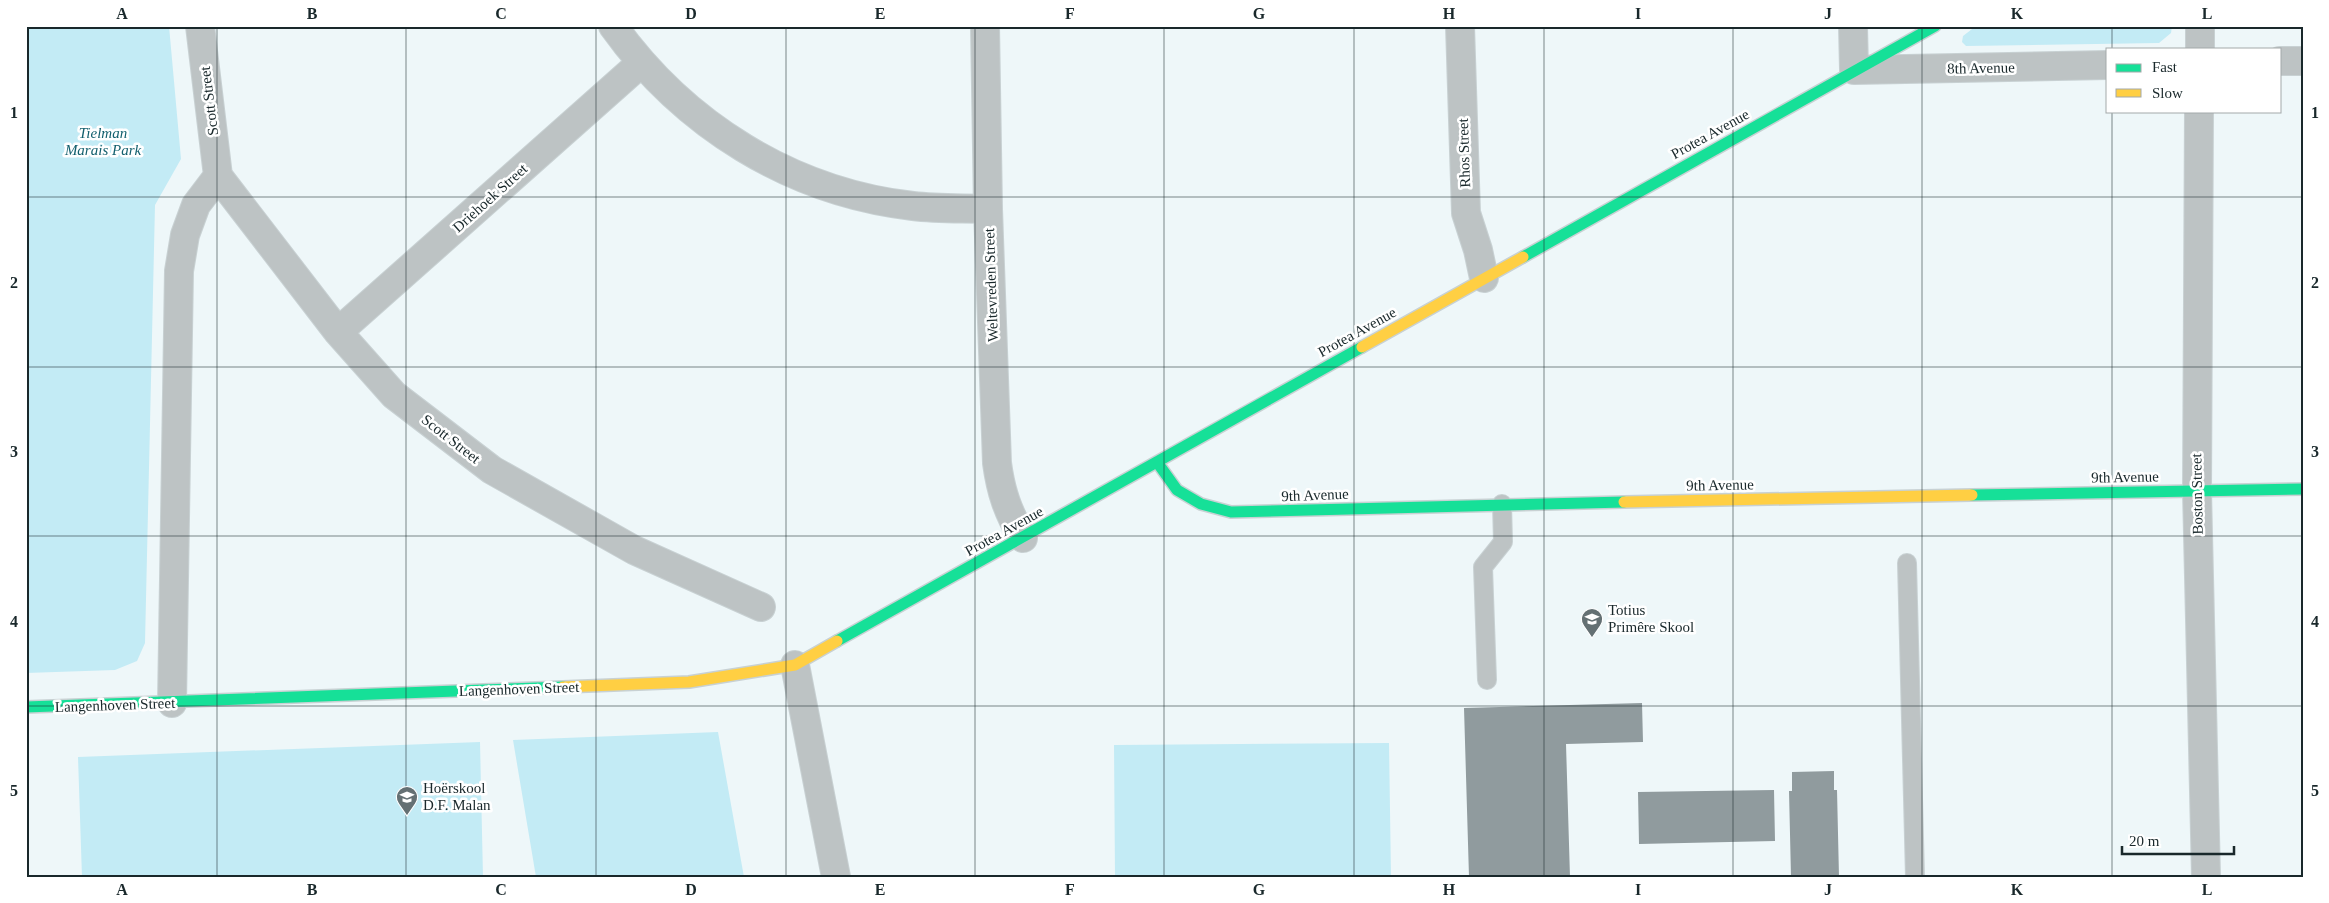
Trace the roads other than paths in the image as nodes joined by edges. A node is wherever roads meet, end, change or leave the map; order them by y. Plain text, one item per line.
1 (200, 26) edge
2 (613, 26) edge
3 (985, 26) edge
4 (1460, 26) edge
5 (1854, 26) edge
6 (1935, 26) edge
7 (2200, 26) edge
8 (2200, 48) edge
9 (2282, 61) edge
10 (2303, 61) edge
11 (641, 63) junction
12 (2106, 65) edge
13 (1854, 70) junction
14 (2200, 112) edge
15 (218, 176) junction
16 (988, 209) junction
17 (1484, 278) junction
18 (338, 332) junction
19 (1157, 462) junction
20 (2303, 489) edge
21 (2197, 491) junction
22 (1502, 504) junction
23 (1023, 538) junction
24 (1906, 563) dead end
25 (761, 607) dead end
26 (795, 665) junction
27 (1487, 680) dead end
28 (172, 703) junction
29 (26, 707) edge
30 (836, 877) edge
31 (1916, 877) edge
32 (2206, 877) edge

1 - 15 street, Scott Street
2 - 11 street
3 - 16 street, Weltevreden Street
4 - 17 street, Rhos Street
5 - 13 street
6 - 13 street, Protea Avenue
7 - 8 street
9 - 10 street
11 - 16 street
11 - 18 street, Driehoek Street
12 - 13 street, 8th Avenue
13 - 17 street, Protea Avenue
14 - 21 street, Boston Street
15 - 18 street, Scott Street
15 - 28 street
16 - 23 street, Weltevreden Street
17 - 19 street, Protea Avenue
18 - 25 street, Scott Street
19 - 22 street, 9th Avenue
19 - 23 street, Protea Avenue
20 - 21 street, 9th Avenue
21 - 22 street, 9th Avenue
21 - 32 street, Boston Street
22 - 27 lane
23 - 26 street, Protea Avenue
24 - 31 lane
26 - 28 street, Langenhoven Street
26 - 30 street
28 - 29 street, Langenhoven Street

